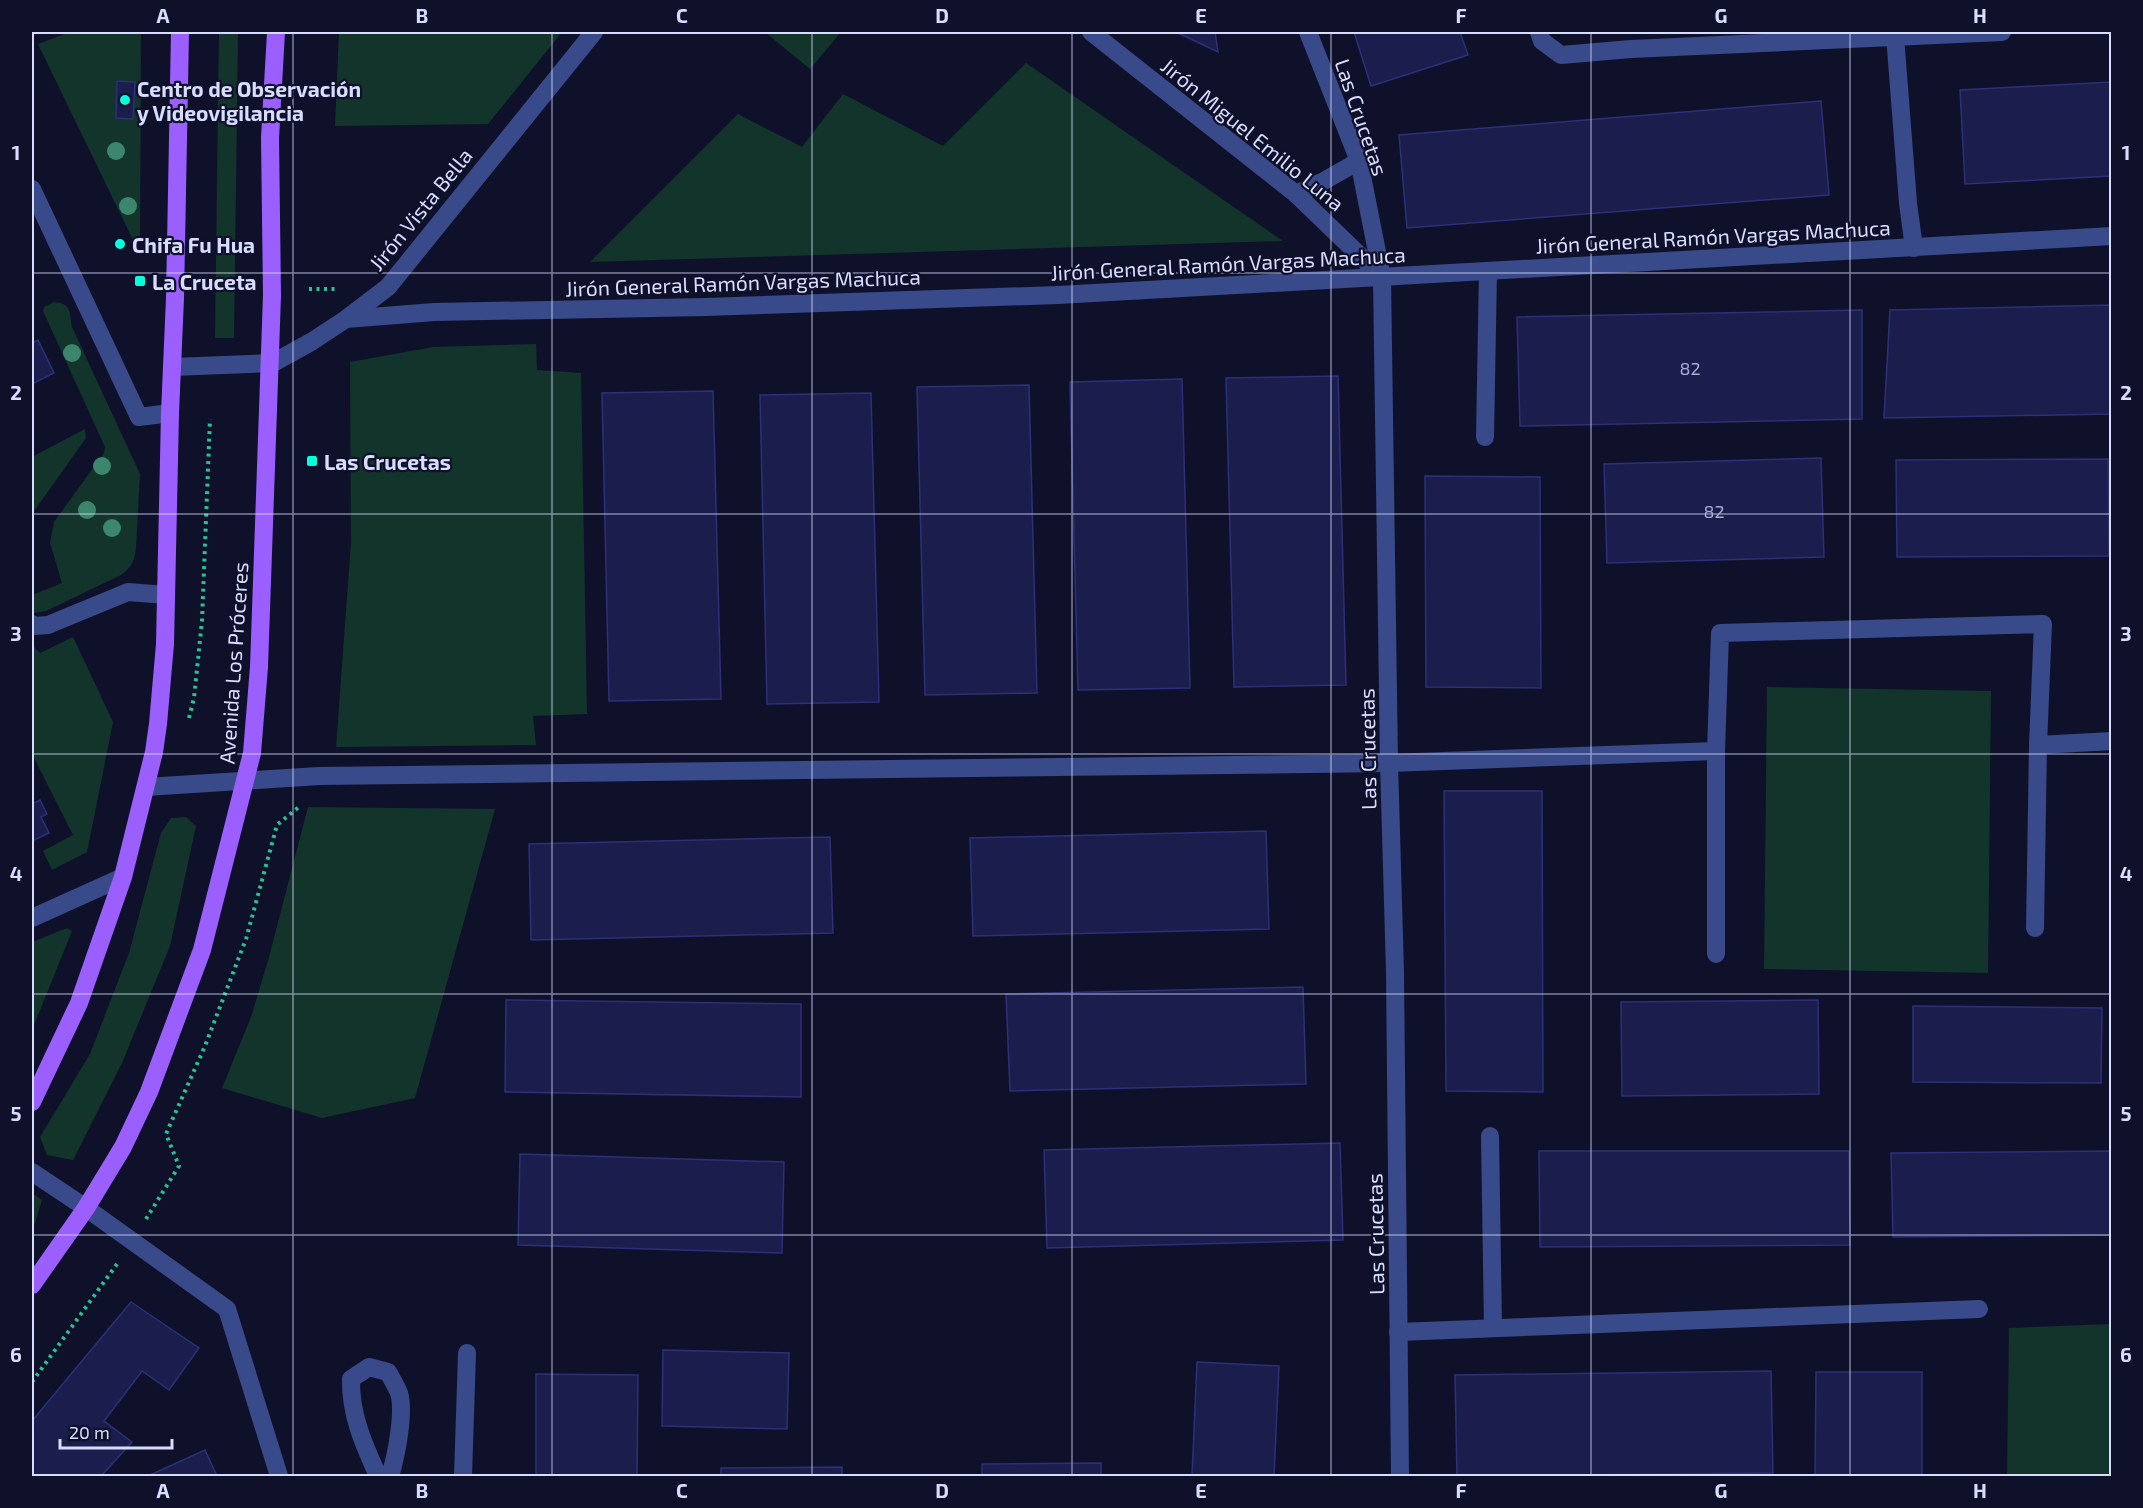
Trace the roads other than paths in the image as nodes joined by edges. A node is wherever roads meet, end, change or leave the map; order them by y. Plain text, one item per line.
1 (180, 32) edge
2 (276, 32) edge
3 (594, 32) edge
4 (1091, 32) edge
5 (1308, 32) edge
6 (1539, 32) edge
7 (1976, 32) edge
8 (2002, 32) edge
9 (1895, 36) junction
10 (1629, 40) edge
11 (1359, 161) junction
12 (32, 189) edge
13 (1296, 194) junction
14 (2112, 236) edge
15 (1914, 248) junction
16 (1488, 271) junction
17 (1382, 277) junction
18 (346, 319) junction
19 (270, 364) junction
20 (172, 367) junction
21 (170, 413) junction
22 (1485, 437) dead end
23 (166, 595) junction
24 (32, 624) edge
25 (2112, 741) edge
26 (2038, 744) junction
27 (1716, 751) junction
28 (1389, 763) junction
29 (246, 780) junction
30 (146, 787) junction
31 (123, 877) junction
32 (32, 918) edge
33 (2035, 928) dead end
34 (1716, 954) dead end
35 (32, 1102) edge
36 (1490, 1136) dead end
37 (32, 1172) edge
38 (87, 1208) junction
39 (32, 1285) edge
40 (1979, 1310) dead end
41 (1493, 1328) junction
42 (1398, 1332) junction
43 (467, 1353) dead end
44 (279, 1476) edge
45 (378, 1476) edge
46 (390, 1476) edge
47 (463, 1476) edge
48 (1400, 1476) edge

1 - 20 main road
2 - 19 main road, Avenida Los Próceres
3 - 18 street, Jirón Vista Bella
4 - 13 street, Jirón Miguel Emilio Luna
5 - 11 street, Las Crucetas
6 - 10 street
7 - 8 street
7 - 9 street
9 - 10 street
9 - 15 street
11 - 13 street
11 - 17 street, Las Crucetas
12 - 21 street
13 - 17 street, Jirón Miguel Emilio Luna
14 - 15 street, Jirón General Ramón Vargas Machuca
15 - 16 street, Jirón General Ramón Vargas Machuca
16 - 17 street, Jirón General Ramón Vargas Machuca
16 - 22 street
17 - 18 street, Jirón General Ramón Vargas Machuca
17 - 28 street, Las Crucetas
18 - 19 street, Jirón Vista Bella
19 - 20 street, Jirón Vista Bella
19 - 29 main road, Avenida Los Próceres
20 - 21 main road
21 - 23 main road
23 - 24 street
23 - 30 main road
25 - 26 street
26 - 27 street
26 - 33 street
27 - 28 street
27 - 34 street
28 - 29 street
28 - 42 street, Las Crucetas
29 - 30 street
29 - 38 main road, Avenida Los Próceres
30 - 31 main road
31 - 32 street
31 - 35 main road
36 - 41 street
37 - 38 street
38 - 39 main road, Avenida Los Próceres
38 - 44 street
40 - 41 street
41 - 42 street
42 - 48 street, Las Crucetas
43 - 47 street
45 - 46 street

